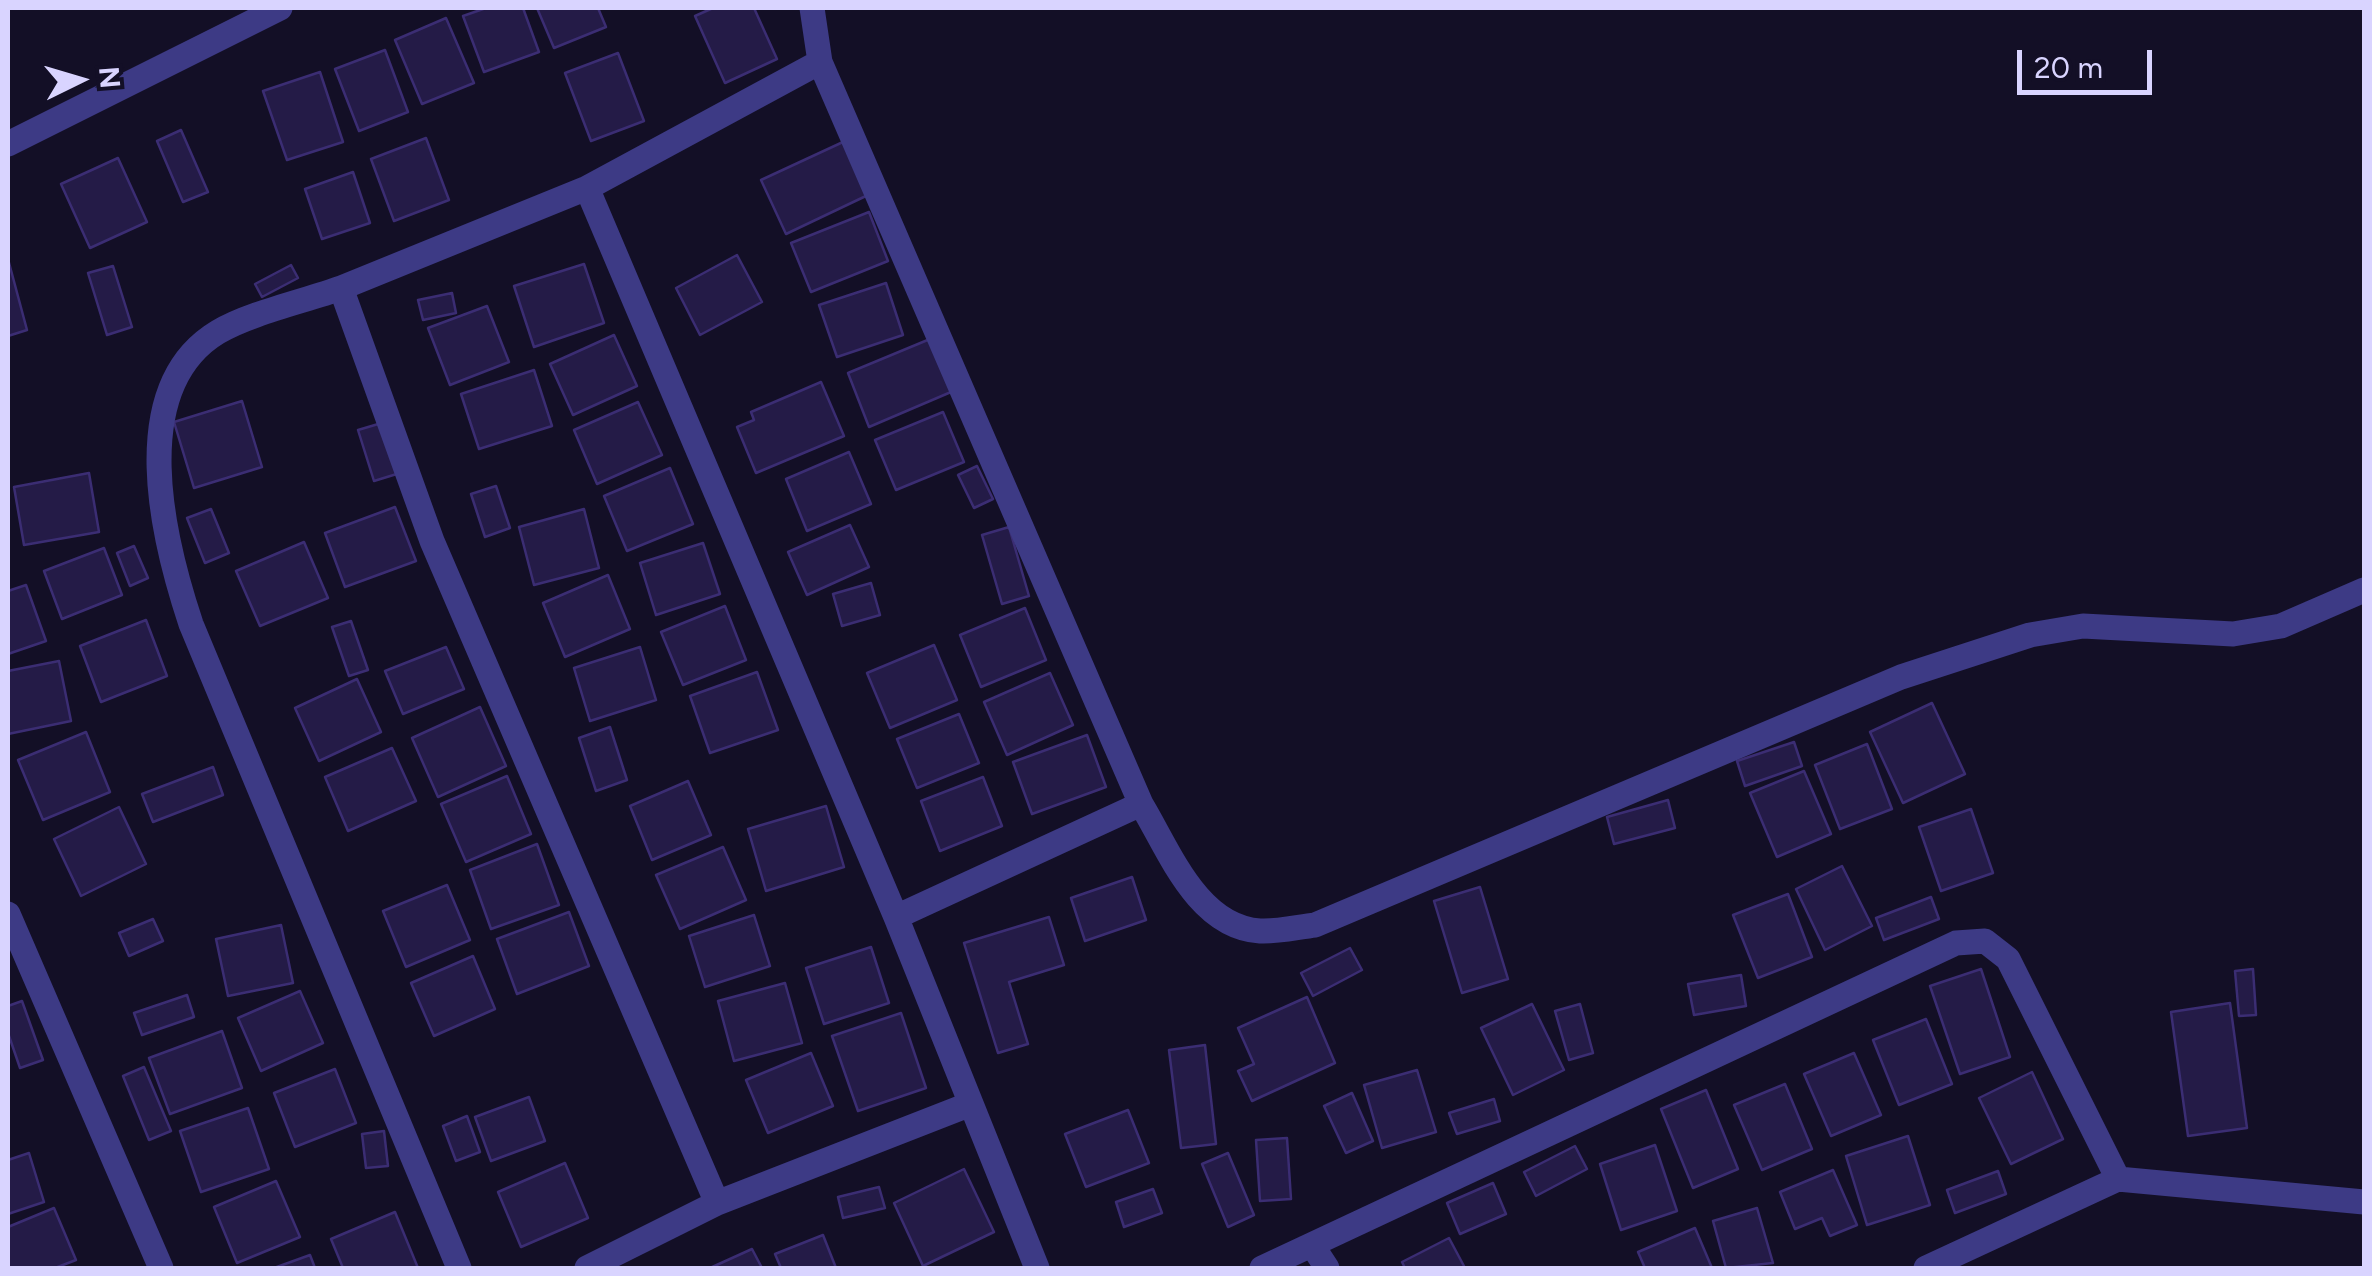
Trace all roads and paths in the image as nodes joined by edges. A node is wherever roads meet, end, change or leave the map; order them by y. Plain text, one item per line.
1 (280, 8) edge
2 (812, 8) edge
3 (820, 62) junction
4 (8, 144) edge
5 (586, 188) junction
6 (342, 288) junction
7 (2364, 590) edge
8 (1141, 804) junction
9 (8, 914) edge
10 (896, 917) junction
11 (968, 1104) junction
12 (2118, 1179) junction
13 (2364, 1202) edge
14 (717, 1203) junction
15 (1312, 1244) junction
16 (160, 1268) edge
17 (459, 1268) edge
18 (587, 1268) edge
19 (1038, 1268) edge
20 (1262, 1268) edge
21 (1327, 1268) edge
22 (1926, 1268) edge

1 - 4 street
2 - 3 street
3 - 5 street
3 - 8 street
5 - 6 street
5 - 10 street
6 - 14 street
6 - 17 street
7 - 8 street
8 - 10 street
9 - 16 street
10 - 11 street
11 - 14 street
11 - 19 street
12 - 13 street
12 - 15 street
12 - 22 street
14 - 18 street
15 - 20 street
15 - 21 street

